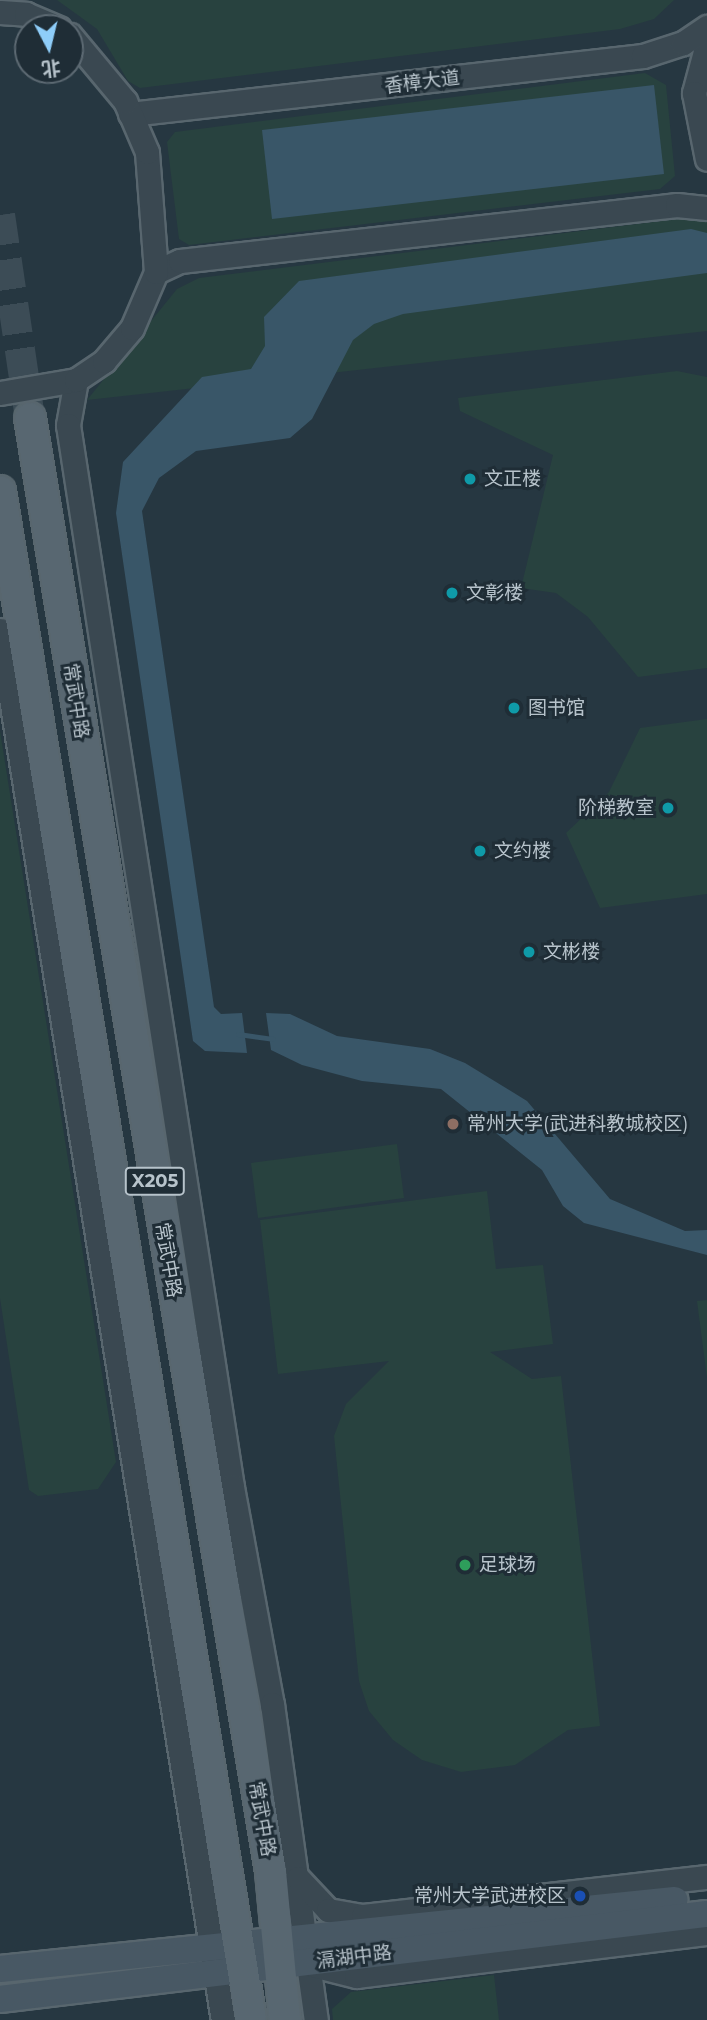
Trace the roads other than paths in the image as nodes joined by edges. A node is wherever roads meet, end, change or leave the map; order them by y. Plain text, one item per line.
1 (21, 7) edge
2 (0, 12) edge
3 (707, 27) edge
4 (707, 44) edge
5 (84, 50) edge
6 (131, 114) junction
7 (707, 159) edge
8 (707, 208) edge
9 (156, 272) junction
10 (76, 380) junction
11 (0, 393) edge
12 (30, 418) tunnel mouth
13 (0, 491) edge
14 (0, 630) edge
15 (295, 1872) junction
16 (707, 1877) edge
17 (615, 1888) junction
18 (707, 1896) edge
19 (663, 1901) junction
20 (707, 1914) edge
21 (707, 1933) edge
22 (291, 1954) junction
23 (227, 1959) junction
24 (0, 1969) edge
25 (0, 1999) edge
26 (223, 2020) edge
27 (251, 2020) edge
28 (285, 2020) edge
29 (316, 2020) edge

1 - 2 street
3 - 6 street, 香樟大道
4 - 7 street
5 - 6 street
6 - 9 street
8 - 9 street
9 - 10 street
10 - 11 street
10 - 15 street
12 - 22 main road, 常武中路 / X205
13 - 23 main road, X205
14 - 23 street
15 - 17 street
15 - 22 street
16 - 17 street
17 - 19 main road
18 - 19 main road, 滆湖中路
19 - 22 main road, 滆湖中路
20 - 22 main road, 滆湖中路
21 - 22 street
22 - 23 main road, 滆湖中路
22 - 28 main road, 常武中路 / X205
22 - 29 street
23 - 24 main road, 滆湖中路
23 - 25 main road, 滆湖中路
23 - 26 street
23 - 27 main road, X205

